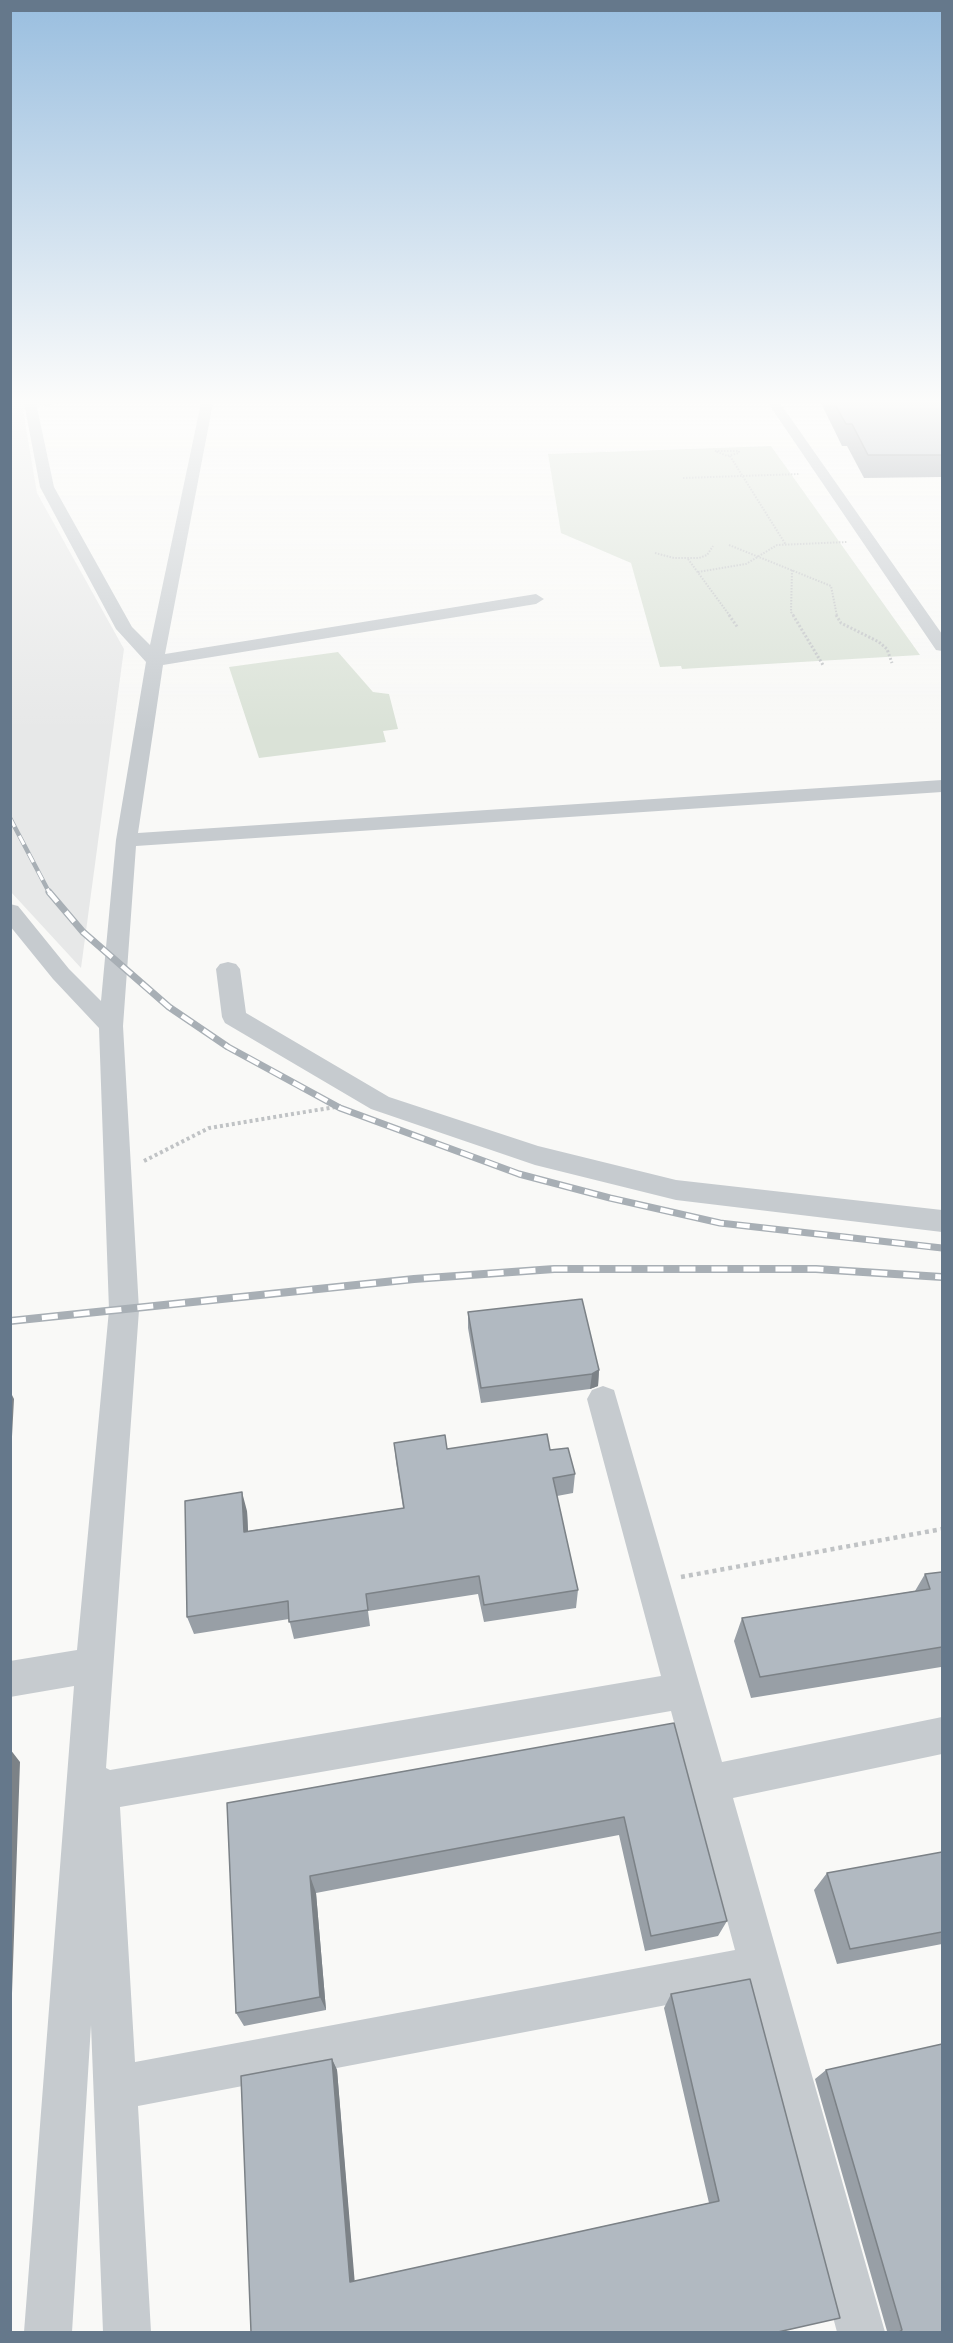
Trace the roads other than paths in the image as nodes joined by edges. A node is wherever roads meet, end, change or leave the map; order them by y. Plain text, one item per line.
1 (61, 512) edge
2 (185, 512) edge
3 (850, 512) edge
4 (536, 599) dead end
5 (163, 625) junction
6 (125, 629) junction
7 (942, 646) edge
8 (155, 661) junction
9 (942, 786) edge
10 (126, 840) junction
11 (10, 911) edge
12 (228, 969) dead end
13 (111, 1026) junction
14 (942, 1221) edge
15 (603, 1399) dead end
16 (94, 1665) junction
17 (10, 1679) edge
18 (684, 1690) junction
19 (942, 1735) edge
20 (710, 1784) junction
21 (100, 1791) junction
22 (760, 1966) junction
23 (115, 2088) junction
24 (48, 2332) edge
25 (128, 2332) edge
26 (861, 2332) edge

1 - 6 street
2 - 5 street
3 - 7 street
4 - 8 street
5 - 6 street
5 - 8 street
6 - 8 street
8 - 10 street
9 - 10 street
10 - 13 street
11 - 13 street
12 - 14 street
13 - 16 street
15 - 18 street
16 - 17 street
16 - 21 street
16 - 24 street
18 - 20 street
18 - 21 street
19 - 20 street
20 - 22 street
21 - 23 street
22 - 23 street
22 - 26 street
23 - 25 street

